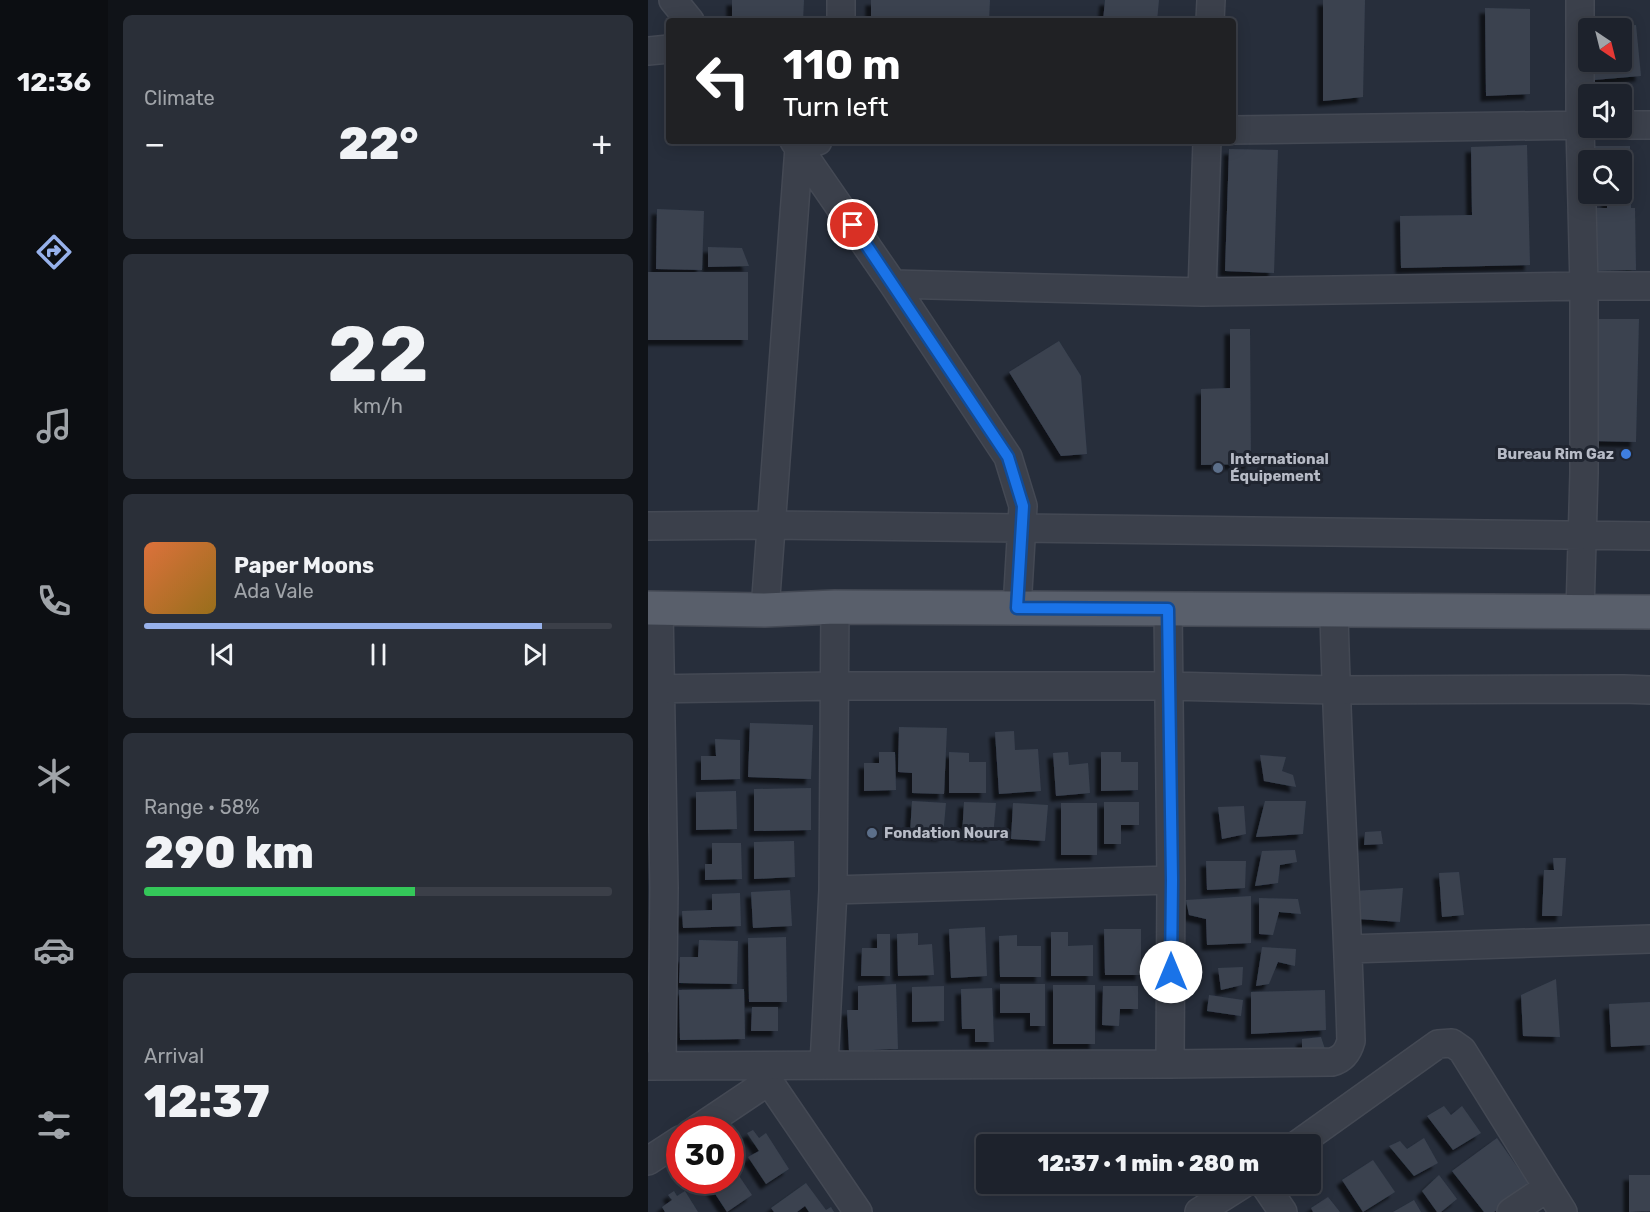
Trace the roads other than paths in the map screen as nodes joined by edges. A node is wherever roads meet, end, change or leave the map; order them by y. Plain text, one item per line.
1 (673, 0) edge
2 (841, 0) edge
3 (1211, 0) edge
4 (1580, 0) edge
5 (688, 18) edge
6 (841, 18) edge
7 (1210, 18) edge
8 (666, 49) edge
9 (648, 51) edge
10 (1583, 84) edge
11 (1650, 124) edge
12 (1578, 125) edge
13 (1632, 125) edge
14 (1236, 130) edge
15 (1584, 138) edge
16 (804, 144) edge
17 (805, 144) edge
18 (1207, 144) edge
19 (892, 284) junction
20 (1584, 286) junction
21 (1650, 286) edge
22 (1202, 292) junction
23 (771, 525) junction
24 (648, 526) edge
25 (1022, 528) junction
26 (1583, 534) junction
27 (1650, 536) edge
28 (835, 607) junction
29 (654, 608) edge
30 (1017, 608) junction
31 (1168, 609) junction
32 (765, 610) junction
33 (1334, 610) junction
34 (1580, 612) junction
35 (1650, 612) edge
36 (834, 686) junction
37 (1169, 686) junction
38 (654, 689) edge
39 (1335, 690) junction
40 (1650, 690) edge
41 (1172, 880) junction
42 (656, 888) edge
43 (833, 890) junction
44 (1650, 939) edge
45 (1349, 949) junction
46 (1170, 1064) junction
47 (824, 1065) junction
48 (655, 1066) edge
49 (764, 1074) junction
50 (713, 1116) edge
51 (1312, 1134) edge
52 (666, 1149) edge
53 (648, 1161) edge
54 (1547, 1188) junction
55 (1227, 1194) edge
56 (1271, 1194) edge
57 (858, 1212) edge
58 (1199, 1212) edge
59 (1283, 1212) edge
60 (1511, 1212) edge
61 (1563, 1212) edge

1 - 5 street
2 - 6 street
3 - 7 street
4 - 10 street
8 - 9 street
11 - 13 street
12 - 14 street
15 - 20 street
16 - 23 street
17 - 19 street
18 - 22 street
19 - 22 street
19 - 25 street
20 - 21 street
20 - 22 street
20 - 26 street
23 - 24 street
23 - 25 street
23 - 32 street
25 - 26 street
25 - 30 street
26 - 27 street
26 - 34 street
28 - 30 main road
28 - 32 main road
28 - 36 street
29 - 32 main road
29 - 38 street
30 - 31 main road
31 - 33 main road
31 - 37 street
33 - 34 main road
33 - 39 street
34 - 35 main road
36 - 37 street
36 - 38 street
36 - 43 street
37 - 39 street
37 - 41 street
38 - 42 street
39 - 40 street
39 - 45 street
41 - 43 street
41 - 46 street
42 - 48 street
43 - 47 street
44 - 45 street
45 - 46 street
46 - 47 street
47 - 49 street
48 - 49 street
49 - 50 street
49 - 57 street
51 - 54 street
52 - 53 street
54 - 60 street
54 - 61 street
55 - 58 street
56 - 59 street

